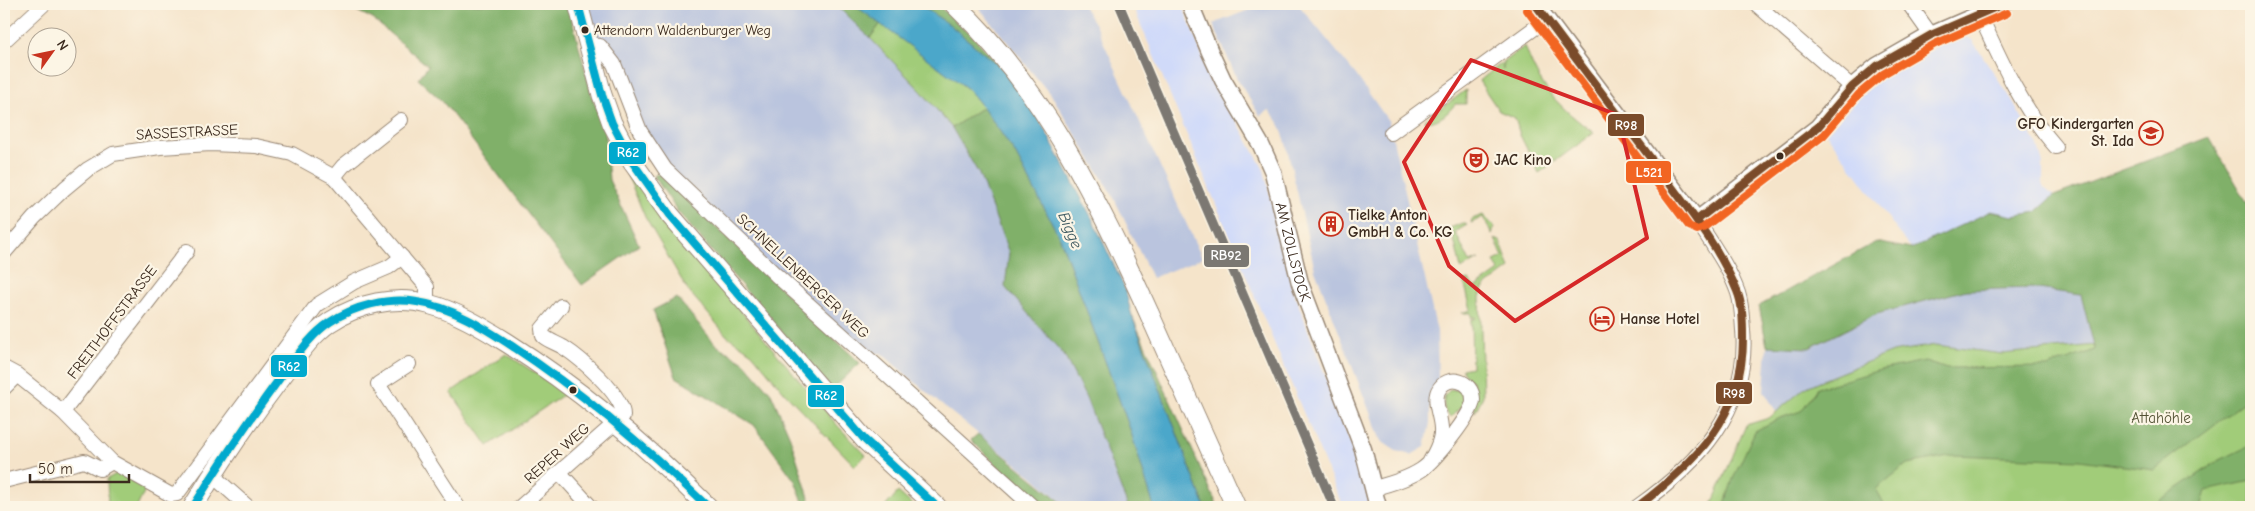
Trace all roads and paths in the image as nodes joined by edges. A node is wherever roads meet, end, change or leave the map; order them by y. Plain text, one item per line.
1 (44, 4) edge
2 (578, 4) edge
3 (954, 4) edge
4 (1190, 4) edge
5 (1535, 4) edge
6 (1756, 4) edge
7 (1909, 4) edge
8 (2003, 4) edge
9 (1979, 13) junction
10 (1547, 19) junction
11 (1931, 35) junction
12 (4, 41) edge
13 (588, 45) junction
14 (1852, 87) junction
15 (400, 120) dead end
16 (1391, 133) dead end
17 (2056, 147) dead end
18 (334, 177) junction
19 (1697, 220) junction
20 (187, 251) dead end
21 (4, 253) edge
22 (402, 257) junction
23 (428, 304) junction
24 (561, 306) dead end
25 (409, 364) dead end
26 (4, 368) edge
27 (17, 375) junction
28 (4, 388) edge
29 (1437, 405) junction
30 (63, 412) junction
31 (1464, 418) junction
32 (616, 423) junction
33 (1430, 461) junction
34 (112, 462) junction
35 (560, 473) junction
36 (212, 475) junction
37 (4, 481) edge
38 (1374, 488) junction
39 (193, 507) edge
40 (248, 507) edge
41 (458, 507) edge
42 (520, 507) edge
43 (591, 507) edge
44 (708, 507) edge
45 (937, 507) edge
46 (1033, 507) edge
47 (1236, 507) edge
48 (1378, 507) edge
49 (1637, 507) edge

1 - 12 street
2 - 13 main road
3 - 47 main road
4 - 38 street, AM ZOLLSTOCK
5 - 10 street
6 - 14 street
7 - 11 street
8 - 9 street
9 - 11 street
9 - 17 street
10 - 16 street
10 - 19 street
11 - 14 street
13 - 45 main road
13 - 46 street, SCHNELLENBERGER WEG
14 - 19 street
15 - 18 street
18 - 21 street, SASSESTRASSE
18 - 22 street, SASSESTRASSE
19 - 49 street
20 - 30 street, FREITHOFFSTRASSE
22 - 23 street, SASSESTRASSE
22 - 34 street
23 - 32 main road
23 - 36 main road
24 - 32 street
25 - 41 street
26 - 27 street
27 - 28 street
27 - 30 street
29 - 31 street
29 - 31 street
29 - 33 street
30 - 34 street
31 - 33 street
32 - 35 street, REPER WEG
32 - 44 main road
33 - 38 street
34 - 37 street
35 - 42 street, REPER WEG
35 - 43 street
36 - 39 main road
36 - 40 street
38 - 48 street, AM ZOLLSTOCK

